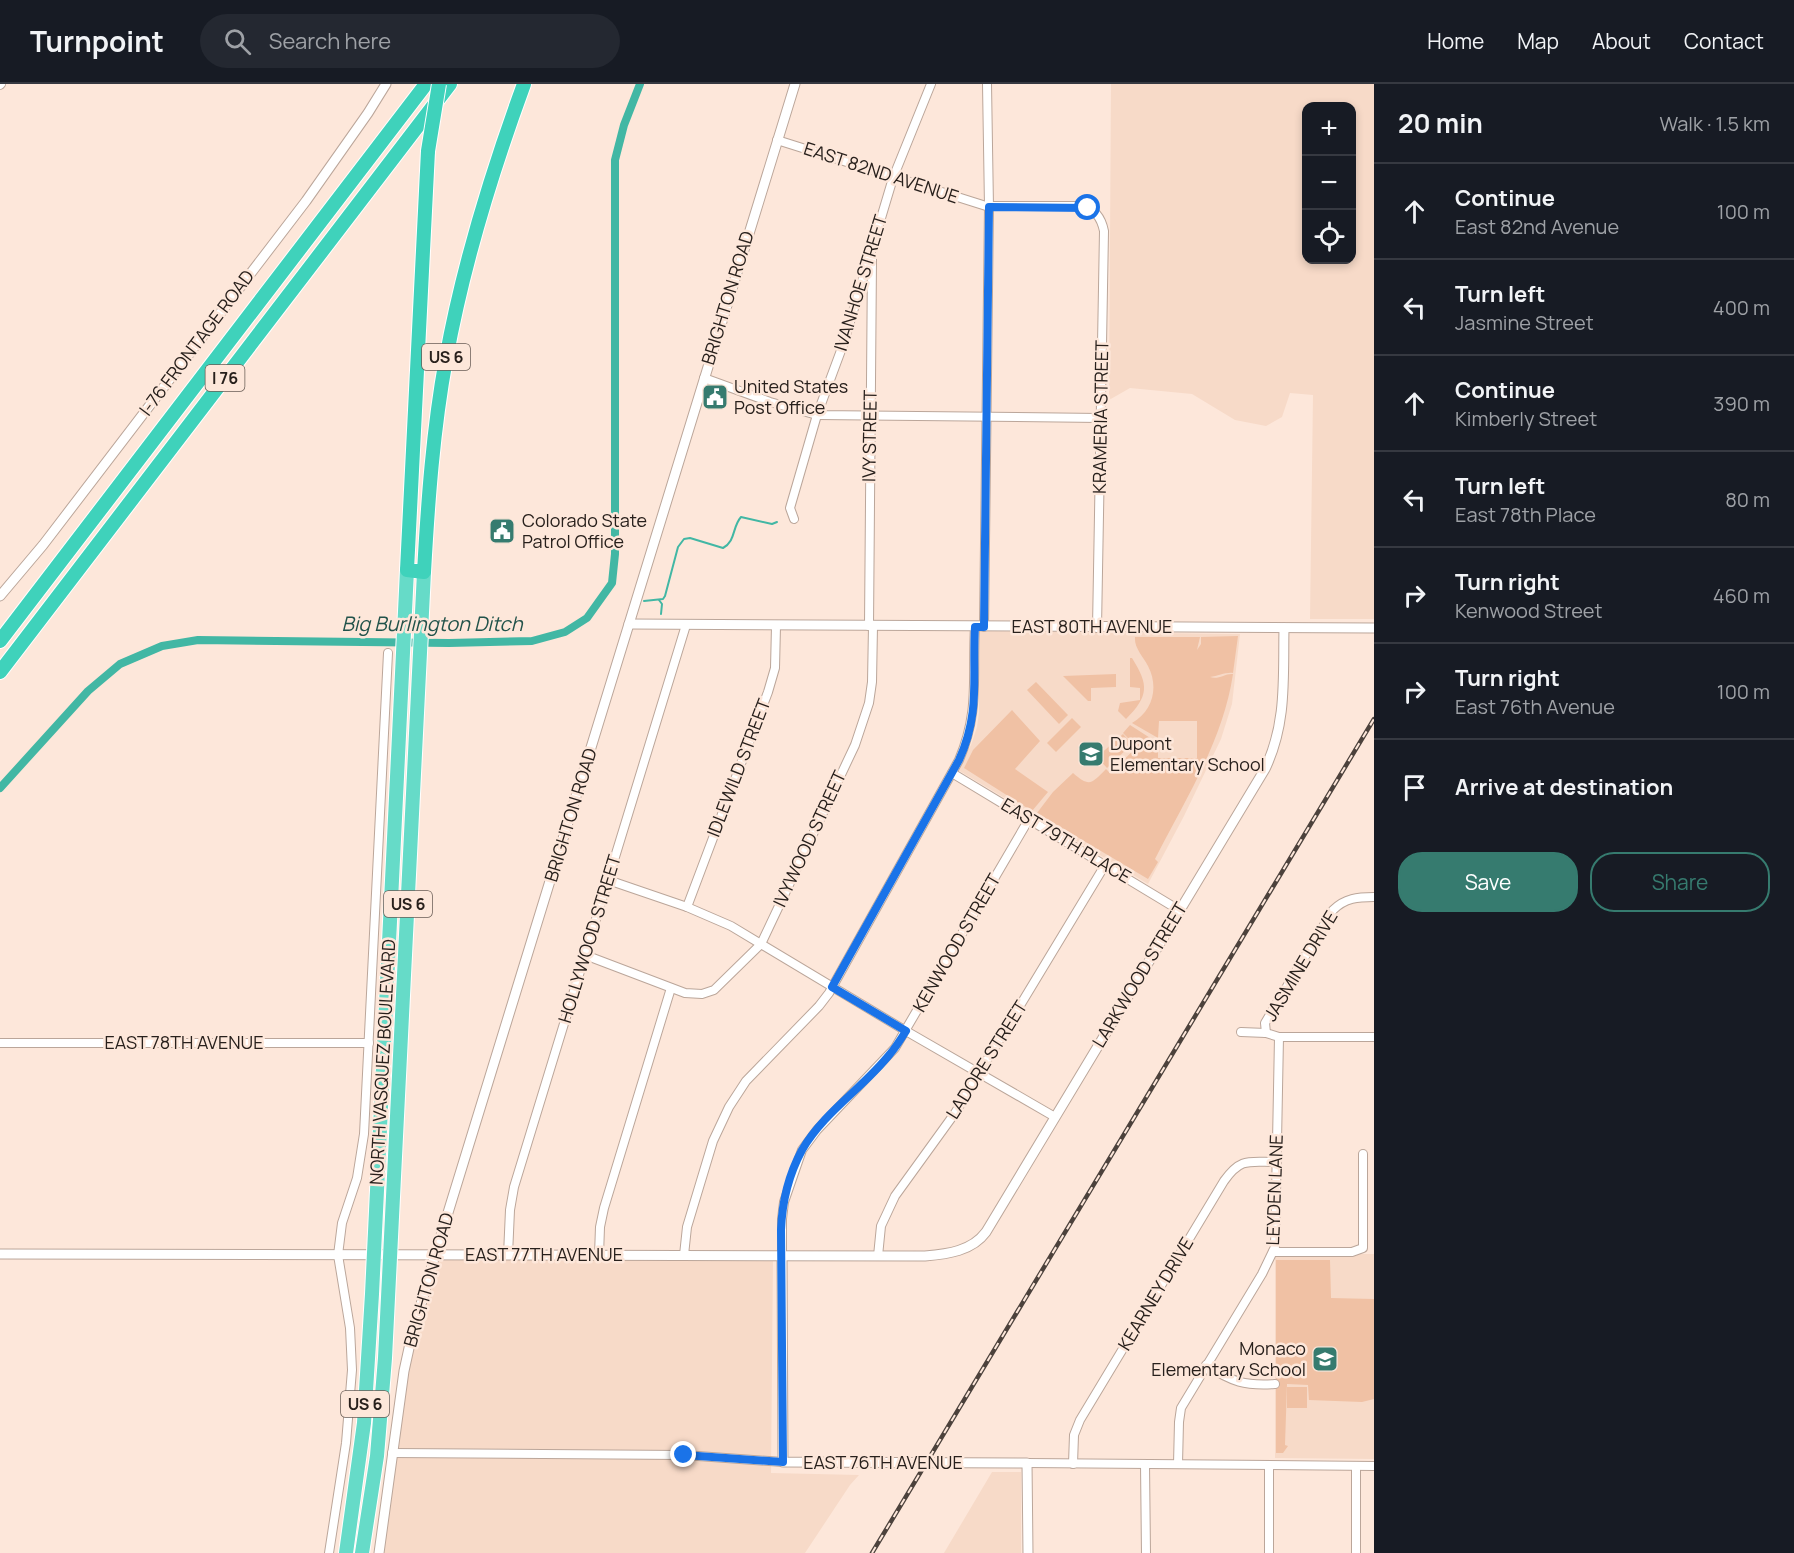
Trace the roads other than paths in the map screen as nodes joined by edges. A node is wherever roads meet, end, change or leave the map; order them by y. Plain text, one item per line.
1 (386, 84) edge
2 (426, 84) edge
3 (439, 84) edge
4 (450, 84) edge
5 (524, 84) edge
6 (795, 84) edge
7 (931, 84) edge
8 (987, 84) edge
9 (777, 140) junction
10 (893, 178) junction
11 (989, 207) junction
12 (1093, 210) joint
13 (872, 246) junction
14 (704, 378) junction
15 (817, 415) junction
16 (870, 417) junction
17 (986, 417) junction
18 (1101, 418) junction
19 (794, 519) dead end
20 (407, 570) junction
21 (424, 572) junction
22 (0, 596) edge
23 (629, 624) junction
24 (686, 626) junction
25 (776, 626) junction
26 (871, 626) junction
27 (979, 627) junction
28 (1097, 628) junction
29 (1284, 628) junction
30 (1374, 628) edge
31 (0, 641) edge
32 (388, 653) dead end
33 (0, 672) edge
34 (952, 773) junction
35 (1029, 819) junction
36 (1105, 866) junction
37 (608, 880) junction
38 (1374, 897) edge
39 (687, 908) junction
40 (1179, 910) junction
41 (761, 944) junction
42 (585, 955) junction
43 (832, 987) junction
44 (671, 988) junction
45 (906, 1031) junction
46 (1241, 1032) dead end
47 (1266, 1033) junction
48 (1279, 1037) junction
49 (1374, 1037) edge
50 (0, 1043) edge
51 (369, 1043) junction
52 (979, 1074) junction
53 (1055, 1117) junction
54 (1363, 1154) dead end
55 (1277, 1162) junction
56 (1273, 1252) junction
57 (0, 1254) edge
58 (338, 1255) junction
59 (374, 1255) junction
60 (391, 1255) junction
61 (435, 1255) junction
62 (508, 1255) junction
63 (599, 1255) junction
64 (684, 1255) junction
65 (782, 1256) junction
66 (878, 1256) junction
67 (908, 1256) joint
68 (1206, 1365) junction
69 (1275, 1384) dead end
70 (393, 1453) junction
71 (783, 1462) junction
72 (1028, 1463) junction
73 (1073, 1464) junction
74 (1145, 1464) junction
75 (1178, 1464) junction
76 (1269, 1465) junction
77 (1356, 1466) junction
78 (1374, 1466) edge
79 (329, 1553) edge
80 (346, 1553) edge
81 (362, 1553) edge
82 (379, 1553) edge
83 (1028, 1553) edge
84 (1146, 1553) edge
85 (1269, 1553) edge
86 (1356, 1553) edge

1 - 22 street, I-76 FRONTAGE ROAD
2 - 31 highway, I 76
3 - 20 highway, US 6, bridge
4 - 33 highway, I 76
5 - 21 highway, US 6
6 - 9 street, BRIGHTON ROAD
7 - 10 street, IVANHOE STREET
8 - 11 street
9 - 10 street, EAST 82ND AVENUE
9 - 14 street, BRIGHTON ROAD
10 - 11 street, EAST 82ND AVENUE
10 - 13 street, IVANHOE STREET
11 - 12 street, EAST 82ND AVENUE
11 - 17 street
12 - 18 street, KRAMERIA STREET
13 - 15 street, IVANHOE STREET
13 - 16 street, IVY STREET
14 - 15 street
14 - 23 street, BRIGHTON ROAD
15 - 16 street
15 - 19 street, IVANHOE STREET
16 - 17 street
16 - 26 street, IVY STREET
17 - 18 street
17 - 27 street
18 - 28 street, KRAMERIA STREET
20 - 21 highway
20 - 59 highway, NORTH VASQUEZ BOULEVARD / US 6
21 - 60 highway, NORTH VASQUEZ BOULEVARD / US 6
23 - 24 street, EAST 80TH AVENUE
23 - 61 street, BRIGHTON ROAD
24 - 25 street, EAST 80TH AVENUE
24 - 37 street, HOLLYWOOD STREET
25 - 26 street, EAST 80TH AVENUE
25 - 39 street, IDLEWILD STREET
26 - 27 street, EAST 80TH AVENUE
26 - 41 street, IVYWOOD STREET
27 - 28 street, EAST 80TH AVENUE
27 - 34 street
28 - 29 street, EAST 80TH AVENUE
29 - 30 street, EAST 80TH AVENUE
29 - 40 street, LARKWOOD STREET
32 - 51 street
34 - 35 street, EAST 79TH PLACE
34 - 43 street
35 - 36 street, EAST 79TH PLACE
35 - 45 street, KENWOOD STREET
36 - 40 street, EAST 79TH PLACE
36 - 52 street, LADORE STREET
37 - 39 street
37 - 42 street, HOLLYWOOD STREET
38 - 47 street, JASMINE DRIVE
39 - 41 street
40 - 53 street, LARKWOOD STREET
41 - 43 street
41 - 44 street, IVYWOOD STREET
42 - 44 street
42 - 62 street, HOLLYWOOD STREET
43 - 45 street
43 - 64 street
44 - 63 street
45 - 52 street
45 - 65 street, KENWOOD STREET
46 - 47 street
47 - 48 street
48 - 49 street
48 - 55 street, LEYDEN LANE
50 - 51 street, EAST 78TH AVENUE
51 - 58 street
52 - 53 street
52 - 66 street, LADORE STREET
53 - 67 street, LARKWOOD STREET
54 - 56 street
55 - 56 street, LEYDEN LANE
55 - 73 street, KEARNEY DRIVE
56 - 68 street, LEYDEN LANE
57 - 58 street, EAST 77TH AVENUE
58 - 59 street, EAST 77TH AVENUE
58 - 79 street
59 - 60 street, EAST 77TH AVENUE
59 - 80 highway, NORTH VASQUEZ BOULEVARD / US 6
60 - 61 street, EAST 77TH AVENUE
60 - 81 highway, NORTH VASQUEZ BOULEVARD / US 6
61 - 62 street, EAST 77TH AVENUE
61 - 70 street, BRIGHTON ROAD
62 - 63 street, EAST 77TH AVENUE
63 - 64 street, EAST 77TH AVENUE
64 - 65 street, EAST 77TH AVENUE
65 - 66 street, EAST 77TH AVENUE
65 - 71 street, KENWOOD STREET
66 - 67 street, EAST 77TH AVENUE
68 - 69 street
68 - 75 street, LEYDEN LANE
70 - 71 street, EAST 76TH AVENUE
70 - 82 street, BRIGHTON ROAD
71 - 72 street, EAST 76TH AVENUE
72 - 73 street, EAST 76TH AVENUE
72 - 83 street
73 - 74 street, EAST 76TH AVENUE
74 - 75 street, EAST 76TH AVENUE
74 - 84 street
75 - 76 street, EAST 76TH AVENUE
76 - 77 street, EAST 76TH AVENUE
76 - 85 street
77 - 78 street, EAST 76TH AVENUE
77 - 86 street

